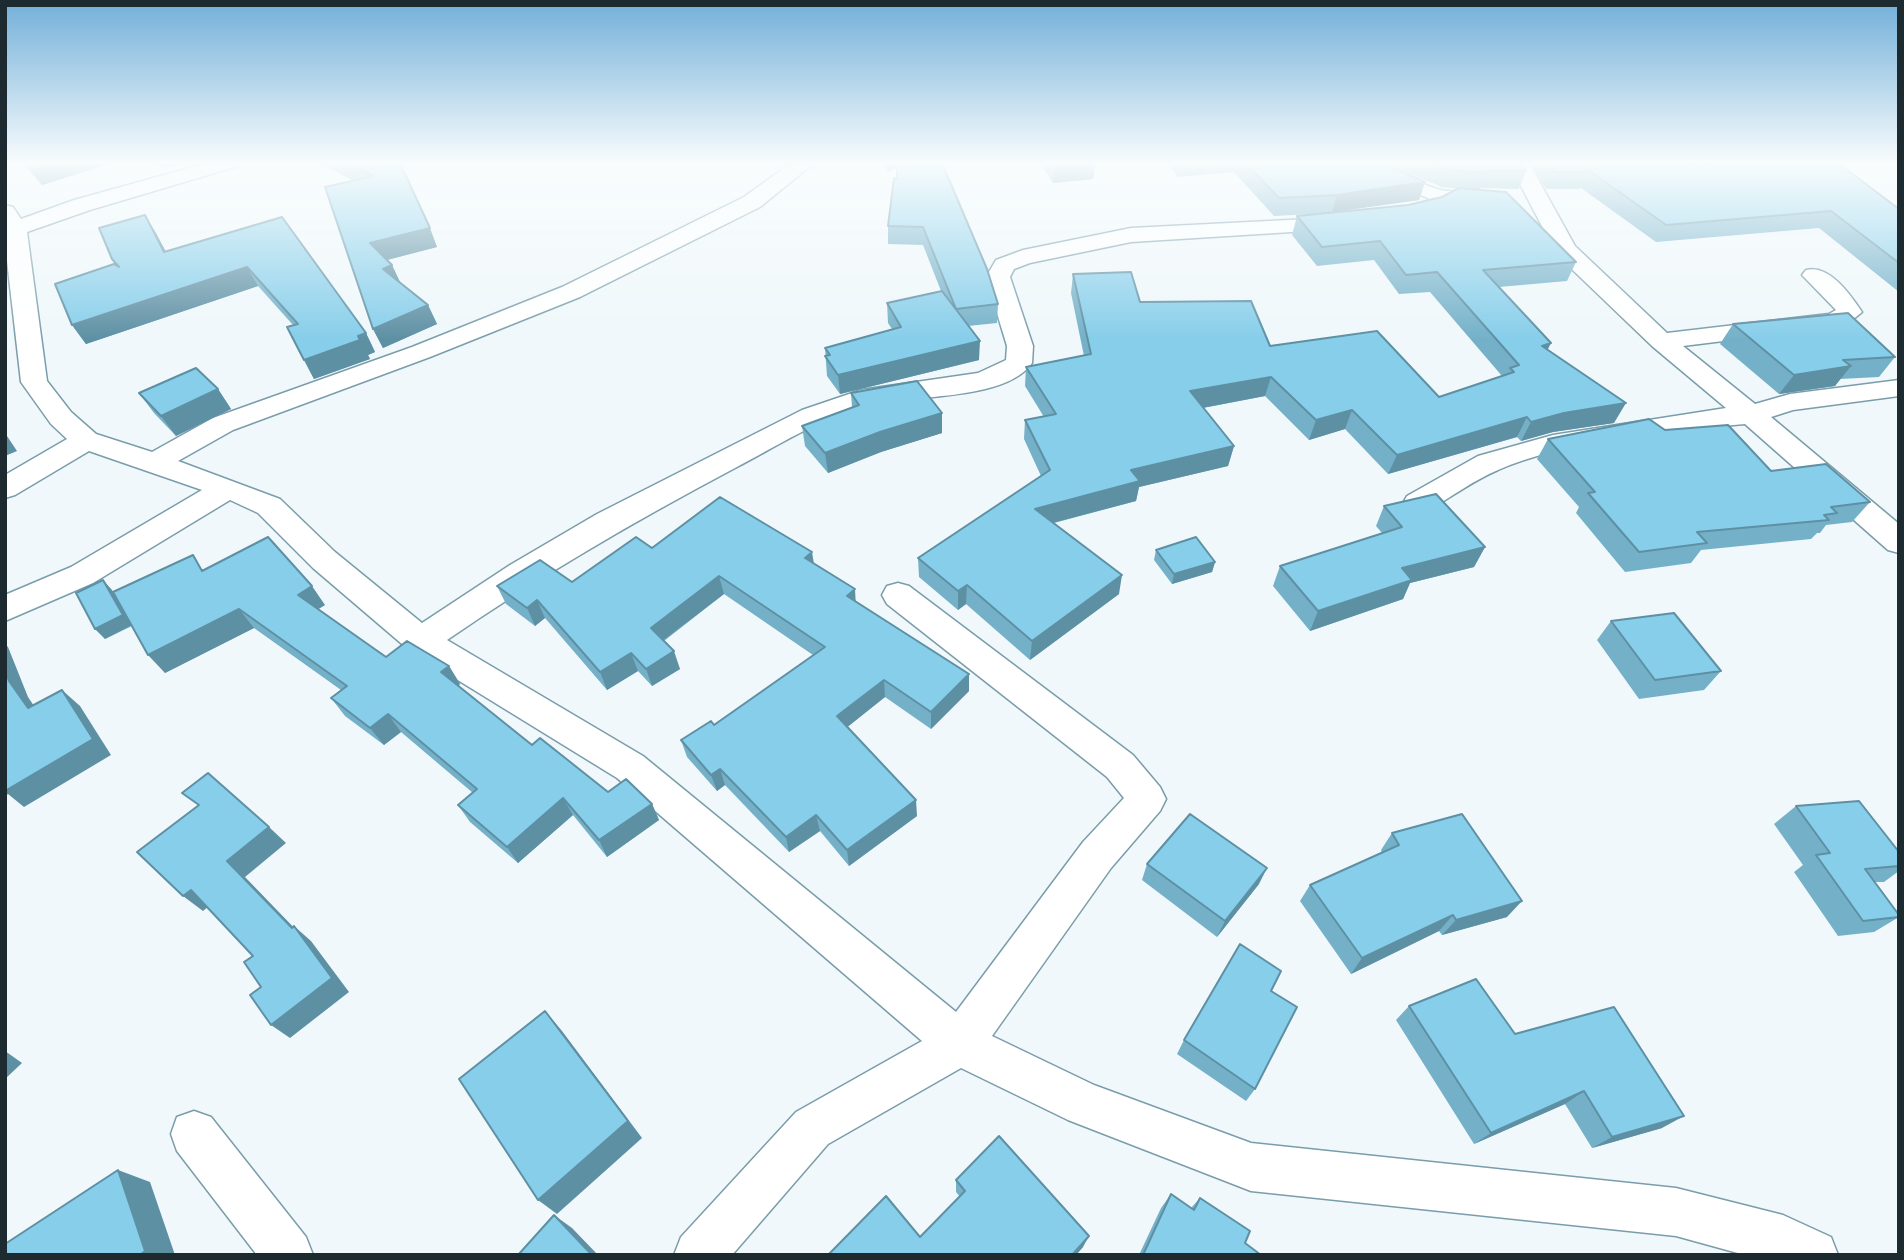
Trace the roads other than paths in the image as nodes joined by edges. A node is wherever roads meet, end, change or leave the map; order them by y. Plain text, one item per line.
1 (10, 222) edge
2 (711, 222) edge
3 (1320, 222) edge
4 (1550, 222) edge
5 (1814, 275) dead end
6 (1661, 341) junction
7 (1899, 388) edge
8 (1750, 415) junction
9 (86, 440) junction
10 (156, 463) junction
11 (5, 488) edge
12 (228, 488) junction
13 (1418, 503) edge
14 (1899, 542) edge
15 (898, 595) dead end
16 (5, 609) edge
17 (421, 641) junction
18 (960, 1044) junction
19 (194, 1135) dead end
20 (288, 1255) edge
21 (699, 1255) edge
22 (1813, 1255) edge

1 - 9 street
2 - 10 street
3 - 17 street
4 - 6 street
5 - 6 street
6 - 8 street
7 - 8 street
8 - 13 street
8 - 14 street
9 - 10 street
9 - 11 street
10 - 12 street
12 - 16 street
12 - 17 street
15 - 18 street
17 - 18 street
18 - 21 street
18 - 22 street
19 - 20 street

